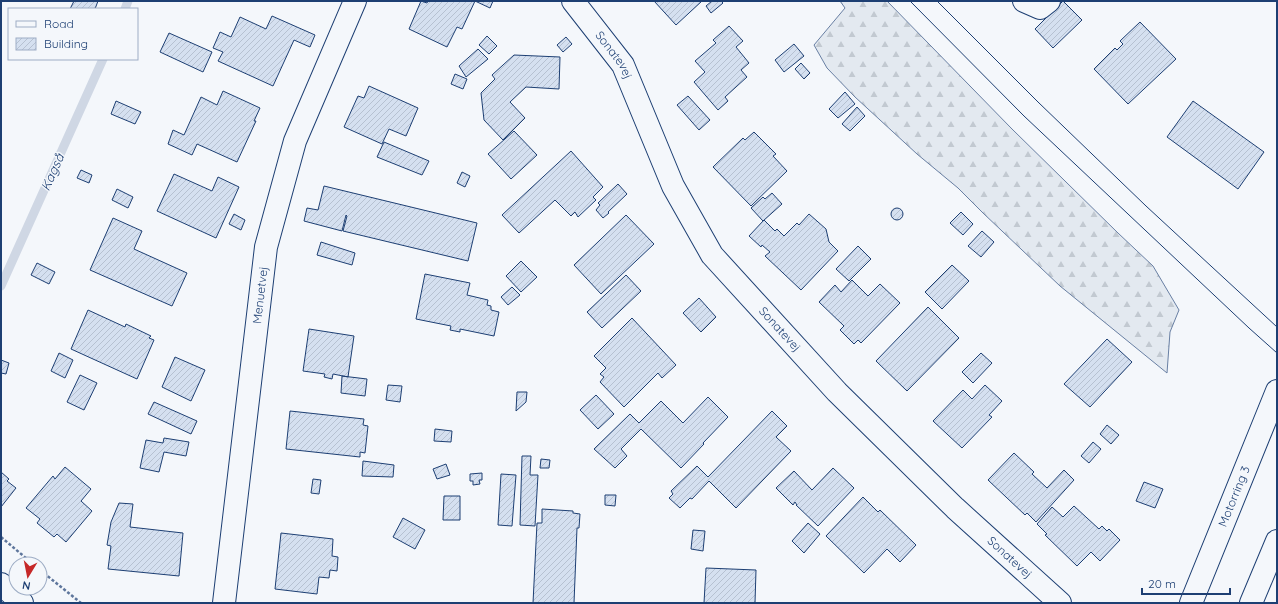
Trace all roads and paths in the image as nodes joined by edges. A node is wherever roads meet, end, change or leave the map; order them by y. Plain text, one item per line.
1 (355, 1) edge
2 (573, 1) edge
3 (1024, 1) edge
4 (1049, 1) edge
5 (1277, 391) edge
6 (1, 537) edge
7 (1277, 541) edge
8 (24, 556) edge
9 (48, 576) edge
10 (1, 584) edge
11 (22, 603) edge
12 (81, 603) edge
13 (224, 603) edge
14 (1060, 603) edge
15 (1191, 603) edge
16 (1251, 603) edge

1 - 13 main road, Menuetvej
2 - 14 main road, Sonatevej
3 - 4 main road
5 - 15 main road, Motorring 3
6 - 8 path
7 - 16 main road
9 - 12 path
10 - 11 main road

